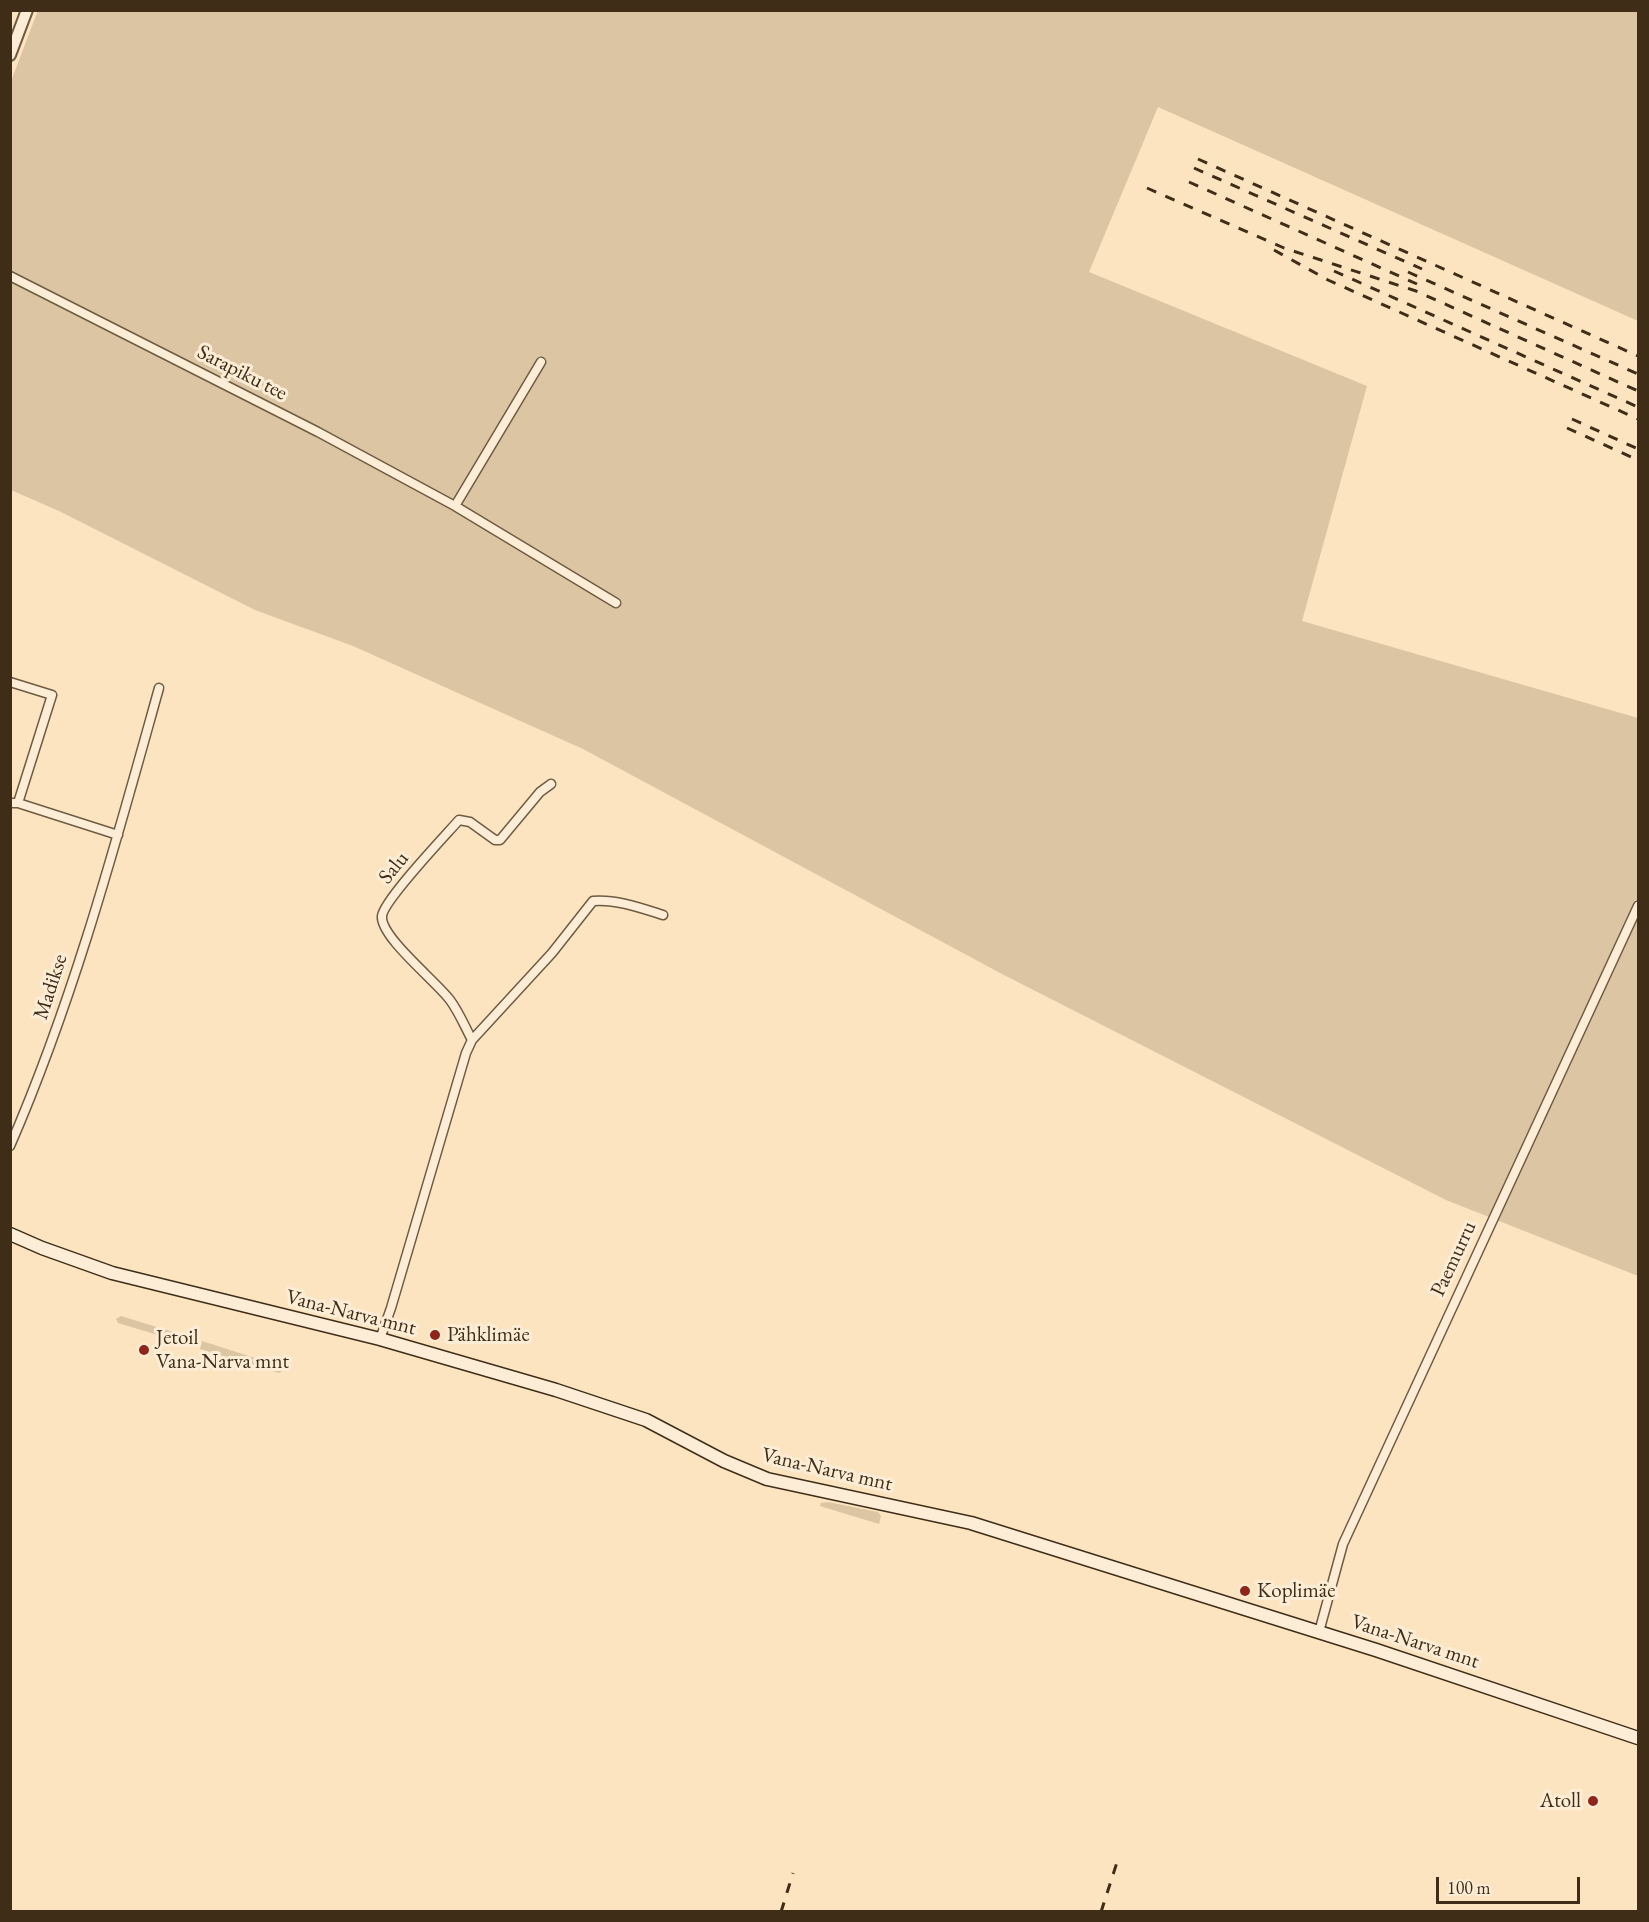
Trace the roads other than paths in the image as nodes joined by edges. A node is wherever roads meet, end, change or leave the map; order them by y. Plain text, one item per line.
1 (27, 10) edge
2 (10, 55) edge
3 (10, 276) edge
4 (541, 362) dead end
5 (455, 506) junction
6 (616, 603) dead end
7 (10, 682) edge
8 (159, 688) dead end
9 (551, 784) dead end
10 (14, 803) edge
11 (118, 835) junction
12 (1638, 906) edge
13 (663, 915) dead end
14 (472, 1040) junction
15 (10, 1146) edge
16 (10, 1234) edge
17 (380, 1339) junction
18 (1319, 1632) junction
19 (1638, 1738) edge

1 - 2 street
3 - 5 street, Sarapiku tee
4 - 5 street
5 - 6 street, Sarapiku tee
7 - 10 street
8 - 11 street, Madikse
9 - 14 street, Salu
10 - 11 street
11 - 15 street, Madikse
12 - 18 street, Paemurru
13 - 14 street
14 - 17 street
16 - 17 main road, Vana-Narva mnt
17 - 18 main road, Vana-Narva mnt
18 - 19 main road, Vana-Narva mnt

